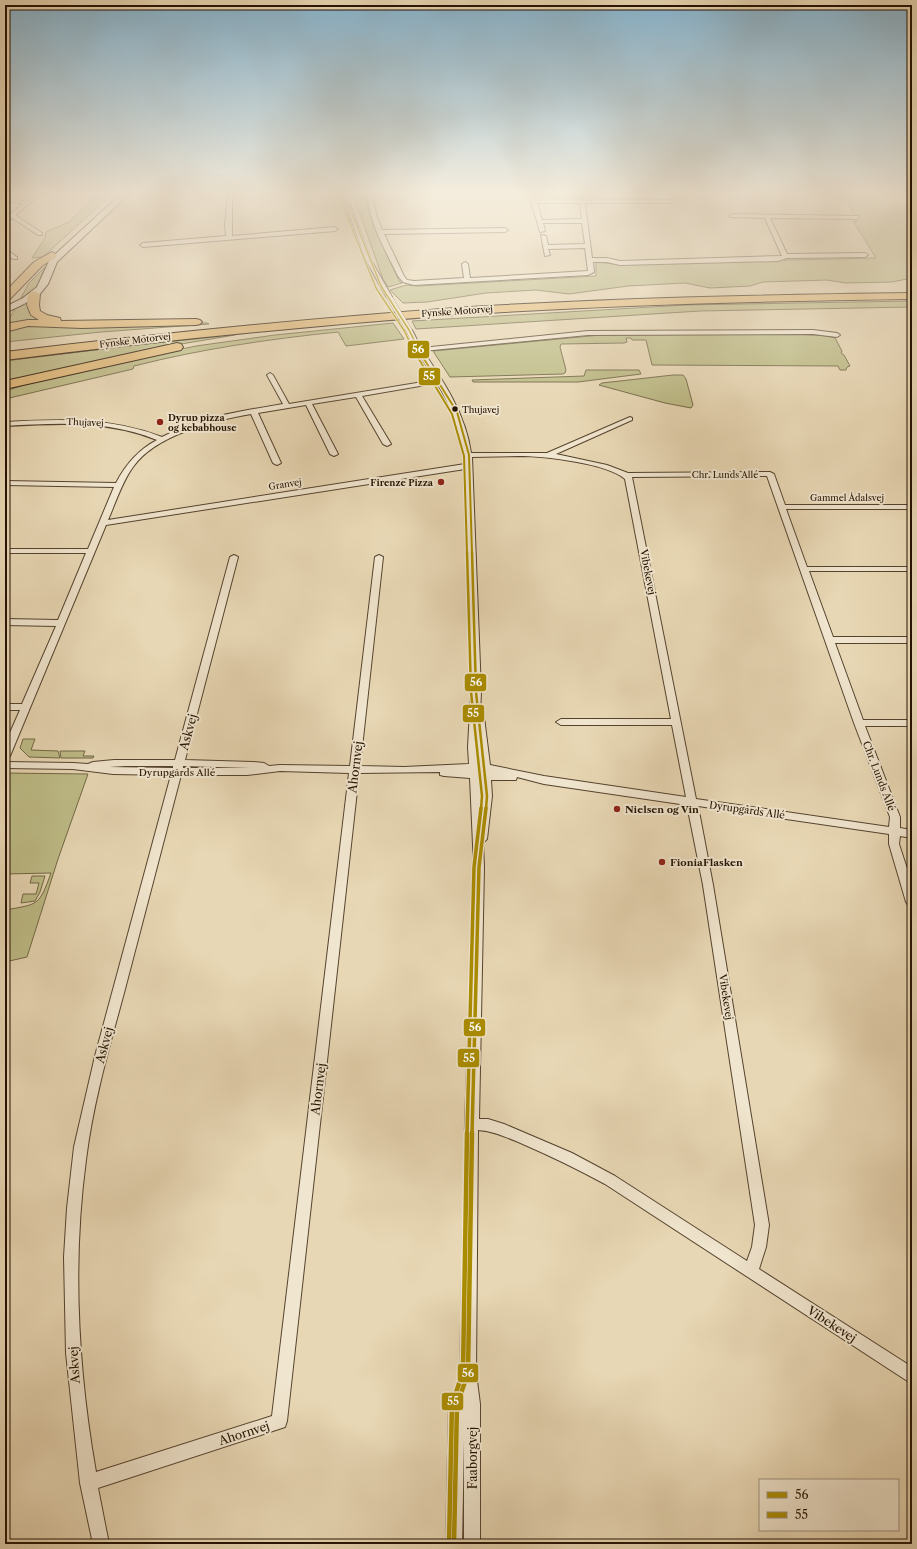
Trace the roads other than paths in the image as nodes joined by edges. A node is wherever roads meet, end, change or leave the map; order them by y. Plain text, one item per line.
1 (36, 266) edge
2 (50, 266) edge
3 (372, 266) edge
4 (396, 266) edge
5 (465, 266) edge
6 (591, 266) edge
7 (467, 280) junction
8 (912, 289) edge
9 (34, 294) junction
10 (912, 296) edge
11 (7, 305) edge
12 (539, 306) junction
13 (381, 311) junction
14 (5, 318) edge
15 (134, 323) junction
16 (5, 328) edge
17 (837, 335) dead end
18 (419, 350) junction
19 (5, 351) edge
20 (5, 356) edge
21 (270, 375) dead end
22 (438, 381) junction
23 (5, 386) edge
24 (358, 394) junction
25 (308, 403) junction
26 (287, 406) junction
27 (254, 412) junction
28 (630, 419) dead end
29 (5, 424) edge
30 (162, 439) junction
31 (387, 444) dead end
32 (573, 445) junction
33 (334, 454) dead end
34 (469, 455) junction
35 (548, 455) junction
36 (576, 460) junction
37 (277, 463) dead end
38 (470, 466) junction
39 (628, 475) junction
40 (5, 483) edge
41 (119, 485) junction
42 (782, 507) junction
43 (912, 507) edge
44 (103, 523) junction
45 (5, 551) edge
46 (91, 552) junction
47 (234, 557) dead end
48 (379, 557) dead end
49 (805, 569) junction
50 (912, 569) edge
51 (5, 622) edge
52 (61, 623) junction
53 (830, 640) junction
54 (912, 640) edge
55 (476, 692) junction
56 (5, 707) edge
57 (25, 707) junction
58 (561, 722) dead end
59 (677, 722) junction
60 (859, 723) junction
61 (912, 723) edge
62 (5, 756) edge
63 (5, 765) edge
64 (178, 768) junction
65 (355, 769) junction
66 (474, 772) junction
67 (486, 772) junction
68 (693, 802) junction
69 (894, 831) junction
70 (912, 834) edge
71 (479, 867) junction
72 (912, 902) edge
73 (472, 1124) junction
74 (751, 1272) junction
75 (468, 1373) junction
76 (912, 1376) edge
77 (88, 1482) junction
78 (101, 1544) edge
79 (454, 1544) edge
80 (472, 1544) edge

1 - 11 highway
2 - 9 main road
3 - 18 street, Faaborgvej, bridge
4 - 7 street
5 - 7 street
6 - 7 street
8 - 13 highway, Fynske Motorvej
9 - 11 main road
9 - 15 highway
10 - 12 highway, Fynske Motorvej
11 - 14 main road
12 - 20 highway, Fynske Motorvej
12 - 23 highway
13 - 15 highway
13 - 19 highway, Fynske Motorvej
15 - 16 highway
17 - 18 street
18 - 22 street, Faaborgvej
21 - 26 street
22 - 24 street
22 - 34 street, Faaborgvej
24 - 25 street
24 - 31 street
25 - 26 street
25 - 33 street
26 - 27 street
27 - 30 street
27 - 37 street
28 - 32 street
29 - 30 street, Thujavej
30 - 41 street
32 - 35 street
32 - 36 street
34 - 35 street
34 - 38 street, Faaborgvej
35 - 36 street
36 - 39 street
38 - 44 street, Granvej
38 - 55 street, Faaborgvej
39 - 42 street, Chr. Lunds Allé
39 - 59 street, Vibekevej
40 - 41 street
41 - 44 street
42 - 43 street, Gammel Ådalsvej
42 - 49 street, Chr. Lunds Allé
44 - 46 street
45 - 46 street
46 - 52 street
47 - 64 street, Askvej
48 - 65 street, Ahornvej
49 - 50 street
49 - 53 street, Chr. Lunds Allé
51 - 52 street
52 - 57 street
53 - 54 street
53 - 60 street, Chr. Lunds Allé
55 - 66 street, Faaborgvej
55 - 67 street, Faaborgvej
56 - 57 street
57 - 62 street
58 - 59 street
59 - 68 street, Vibekevej
60 - 61 street
60 - 69 street, Chr. Lunds Allé
63 - 64 street, Dyrupgårds Allé
64 - 65 street, Dyrupgårds Allé
64 - 77 street, Askvej
65 - 66 street, Dyrupgårds Allé
65 - 77 street, Ahornvej
66 - 67 street, Dyrupgårds Allé
66 - 71 street, Faaborgvej
67 - 68 street, Dyrupgårds Allé
67 - 71 street, Faaborgvej
68 - 69 street, Dyrupgårds Allé
68 - 74 street, Vibekevej
69 - 70 street, Dyrupgårds Allé
69 - 72 street, Chr. Lunds Allé
71 - 73 street, Faaborgvej
73 - 74 street, Vibekevej
73 - 75 street, Faaborgvej
74 - 76 street, Vibekevej
75 - 79 street, Faaborgvej
75 - 80 street, Faaborgvej
77 - 78 street, Askvej

